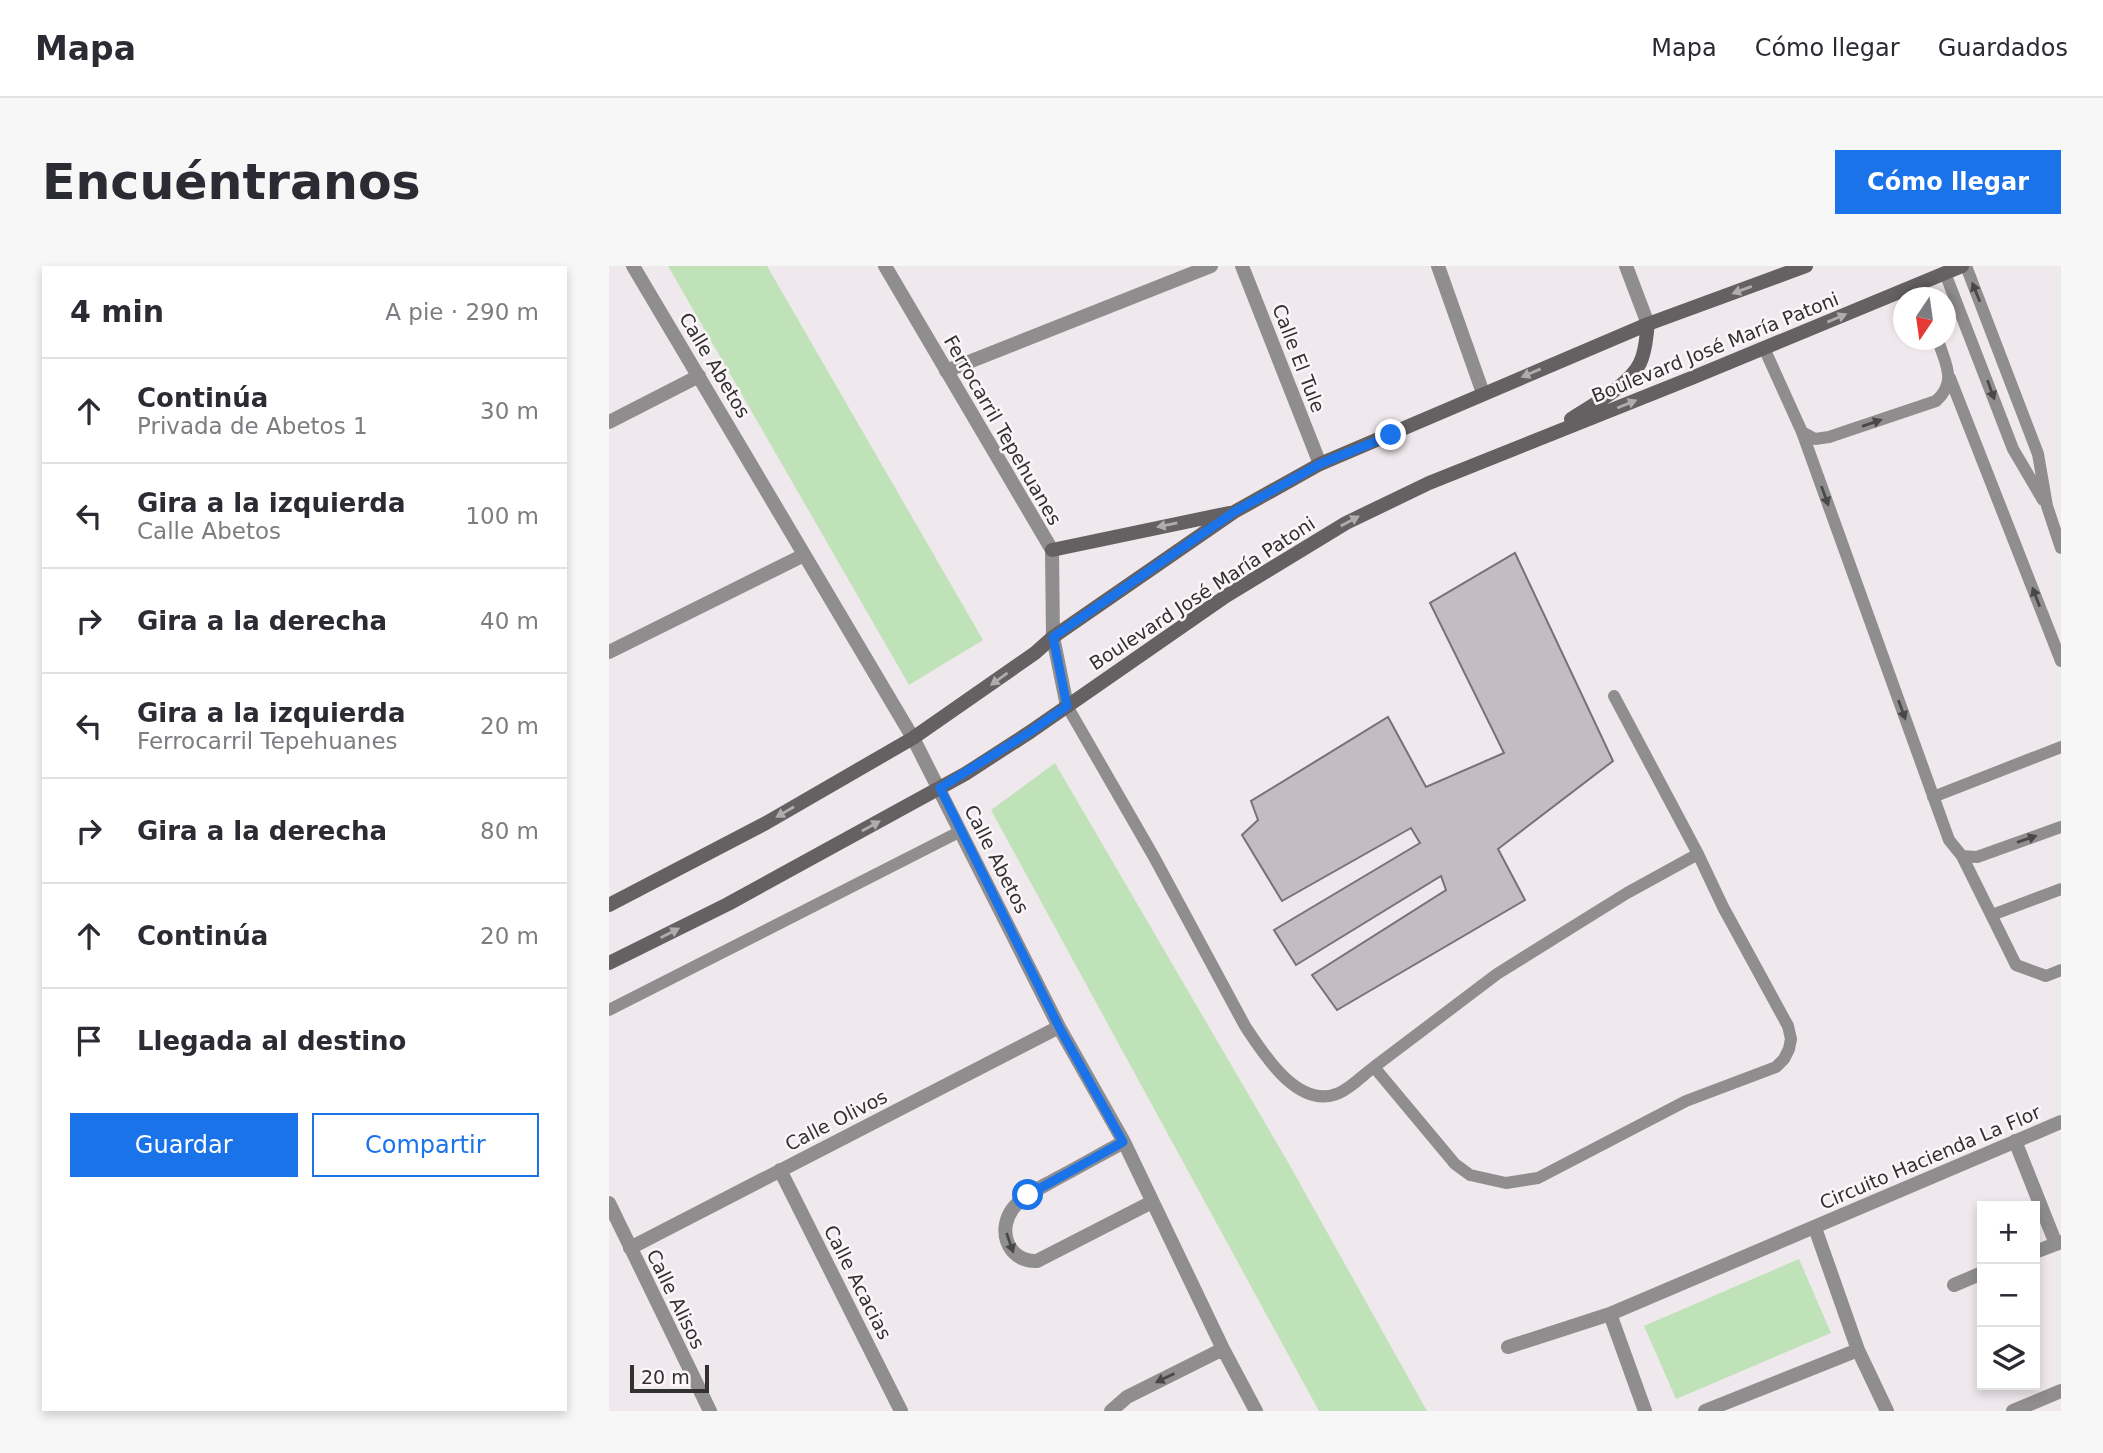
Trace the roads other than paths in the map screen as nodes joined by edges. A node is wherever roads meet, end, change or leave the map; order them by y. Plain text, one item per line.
1 (633, 266) edge
2 (885, 266) edge
3 (1211, 266) edge
4 (1242, 266) edge
5 (1438, 266) edge
6 (1626, 266) edge
7 (1806, 266) edge
8 (1964, 266) edge
9 (1945, 273) junction
10 (1927, 287) edge
11 (1893, 301) edge
12 (1648, 324) junction
13 (1764, 348) junction
14 (1941, 350) edge
15 (946, 371) junction
16 (699, 376) junction
17 (1950, 378) junction
18 (1483, 393) junction
19 (609, 422) edge
20 (1802, 432) junction
21 (1547, 436) junction
22 (1320, 464) junction
23 (2047, 506) junction
24 (1234, 512) junction
25 (2061, 548) edge
26 (1052, 550) junction
27 (804, 555) junction
28 (1053, 637) junction
29 (609, 652) edge
30 (2061, 661) edge
31 (1614, 696) dead end
32 (1067, 706) junction
33 (913, 738) junction
34 (2061, 747) edge
35 (940, 788) junction
36 (1933, 797) junction
37 (2061, 827) edge
38 (961, 831) junction
39 (1698, 854) junction
40 (1962, 856) junction
41 (2061, 889) edge
42 (609, 905) edge
43 (1992, 915) junction
44 (609, 963) edge
45 (2061, 970) edge
46 (609, 1010) edge
47 (1059, 1027) junction
48 (1374, 1067) junction
49 (2061, 1122) edge
50 (2015, 1141) junction
51 (1123, 1142) junction
52 (780, 1170) junction
53 (1152, 1202) junction
54 (609, 1203) edge
55 (1815, 1228) junction
56 (2059, 1243) edge
57 (630, 1248) junction
58 (2040, 1250) edge
59 (1977, 1275) edge
60 (1954, 1285) dead end
61 (1609, 1314) junction
62 (1508, 1347) dead end
63 (1223, 1349) junction
64 (1859, 1350) junction
65 (2061, 1391) edge
66 (710, 1411) edge
67 (901, 1411) edge
68 (1111, 1411) edge
69 (1256, 1411) edge
70 (1645, 1411) edge
71 (1705, 1411) edge
72 (1887, 1411) edge
73 (2013, 1411) edge

1 - 16 street, Calle Abetos
2 - 15 street, Ferrocarril Tepehuanes
3 - 15 street
4 - 22 street, Calle El Tule
5 - 18 street
6 - 12 street
7 -> 12 main road
8 - 9 main road, Boulevard José María Patoni
23 -> 8 lane
9 - 10 main road, Boulevard José María Patoni
9 -> 23 lane
13 -> 11 main road, Boulevard José María Patoni
12 -> 18 main road
12 - 21 main road
13 - 20 lane
21 -> 13 main road, Boulevard José María Patoni
14 - 17 lane
15 - 26 street, Ferrocarril Tepehuanes
16 - 19 street
16 - 27 street, Calle Abetos
20 -> 17 lane
30 -> 17 lane
18 - 22 main road
20 -> 36 lane
32 -> 21 main road, Boulevard José María Patoni
22 - 24 main road
23 - 25 lane
24 -> 26 main road
24 - 28 main road
26 - 28 street, Ferrocarril Tepehuanes
27 - 29 street
27 - 33 street, Calle Abetos
28 - 32 street, Ferrocarril Tepehuanes
28 -> 33 main road
31 - 39 lane
32 - 35 main road, Boulevard José María Patoni
32 - 48 lane
33 - 35 street, Calle Abetos
33 -> 42 main road
34 - 36 lane
35 - 38 street, Calle Abetos
44 -> 35 main road, Boulevard José María Patoni
36 - 40 lane
40 -> 37 lane
38 - 46 lane
38 - 47 street, Calle Abetos
39 - 48 lane
39 - 48 lane
40 - 43 lane
41 - 43 lane
43 - 45 lane
47 - 51 street, Calle Abetos
47 - 52 street, Calle Olivos
49 - 50 street, Circuito Hacienda La Flor
50 - 55 street, Circuito Hacienda La Flor
50 - 56 street
51 - 53 street, Calle Abetos
51 -> 53 street
52 - 57 street, Calle Olivos
52 - 67 street, Calle Acacias
53 - 63 street, Calle Abetos
54 - 57 street, Calle Alisos
55 - 61 street, Circuito Hacienda La Flor
55 - 64 street
56 - 58 street
57 - 66 street, Calle Alisos
59 - 60 street
61 - 62 street, Circuito Hacienda La Flor
61 - 70 street
63 -> 68 street
63 - 69 street, Calle Abetos
64 - 71 street
64 - 72 street
65 - 73 street

